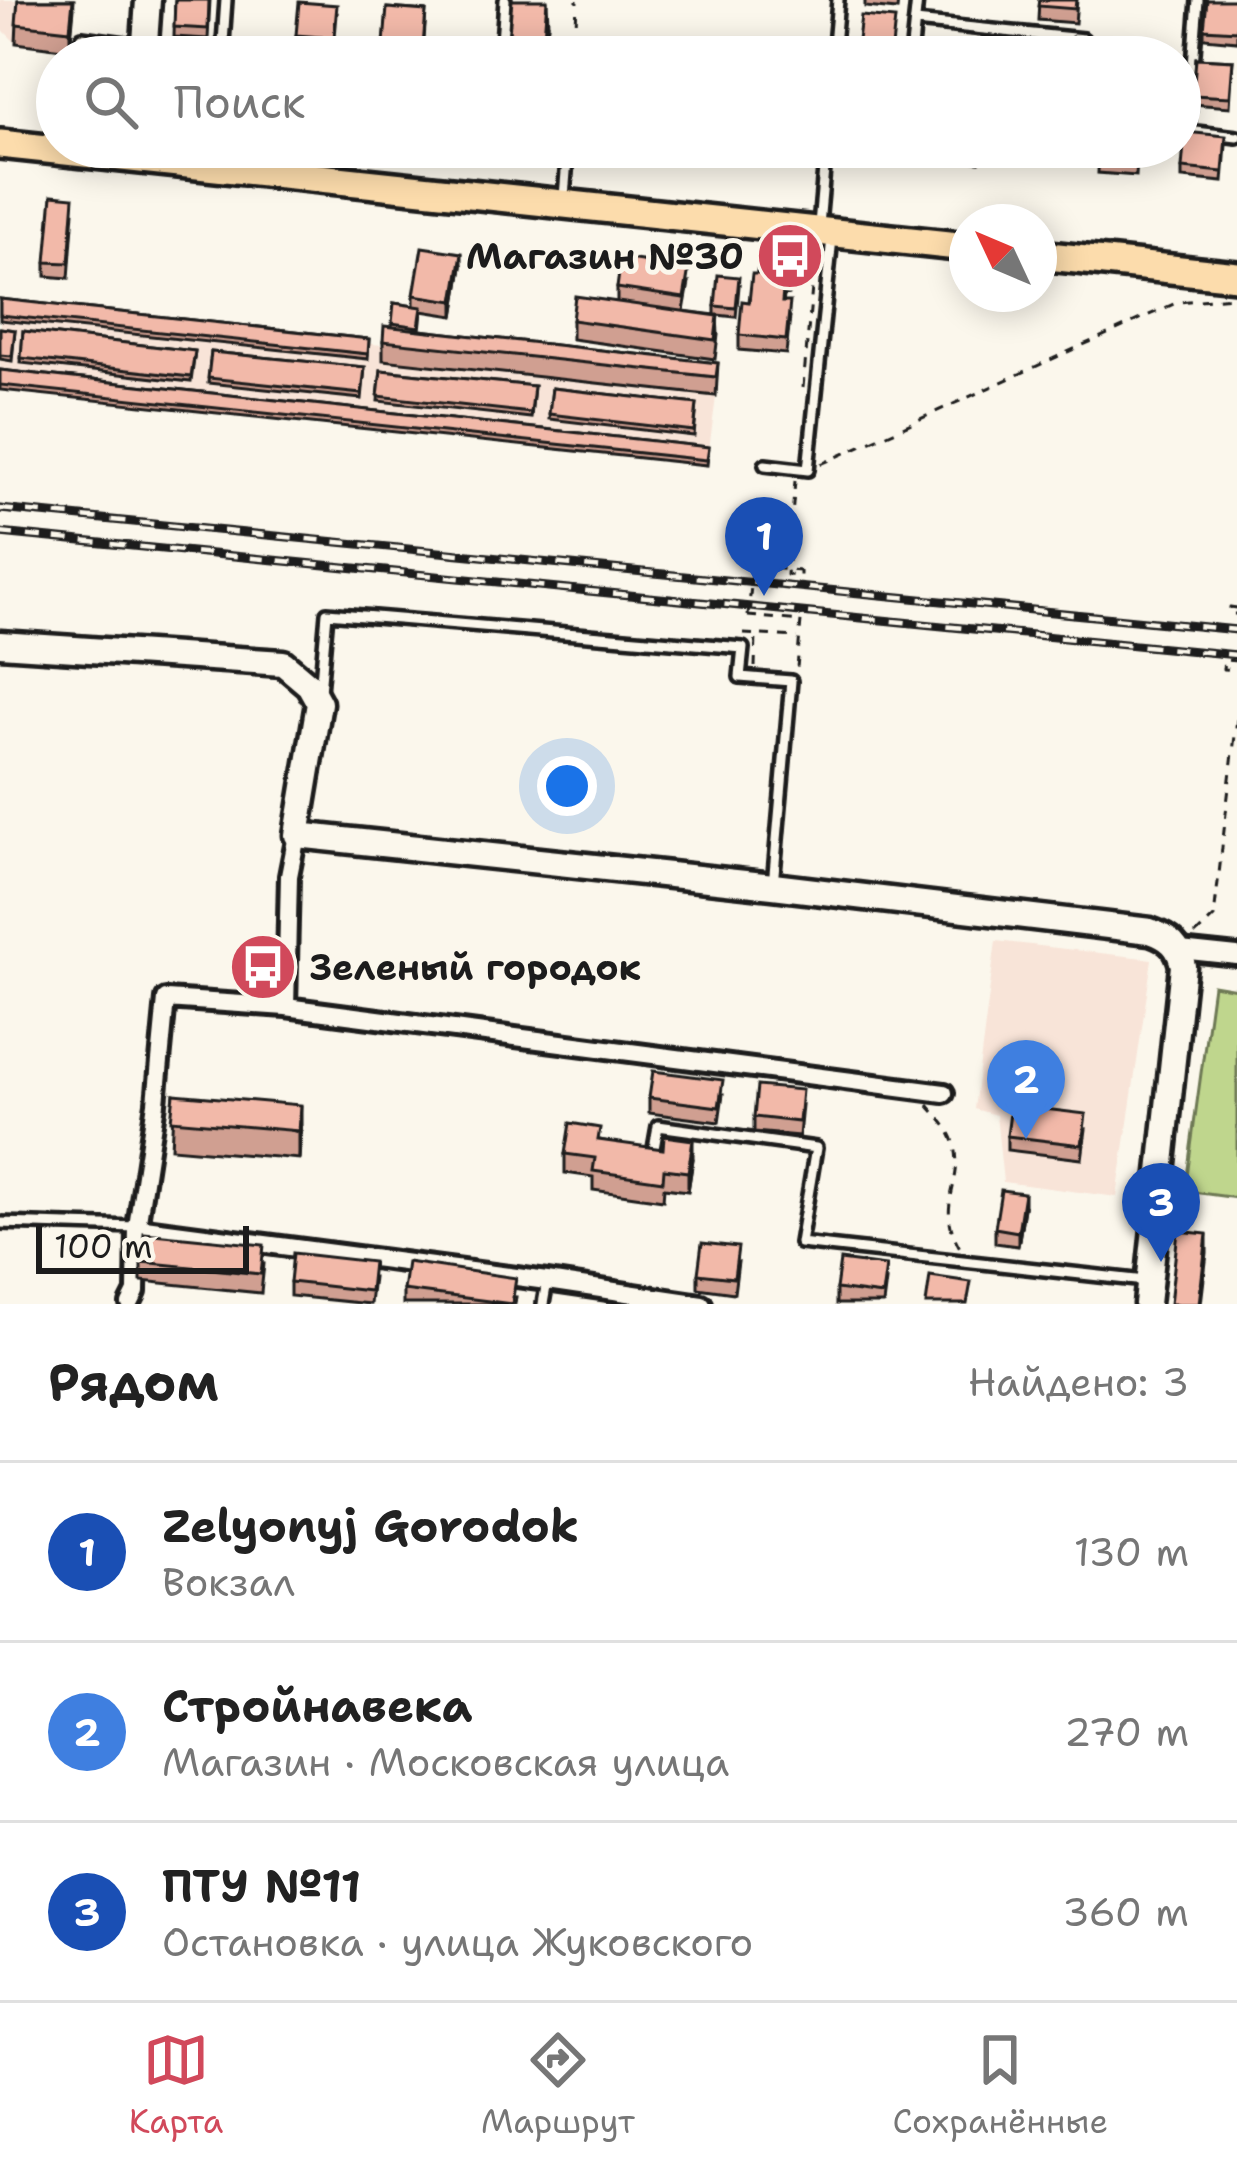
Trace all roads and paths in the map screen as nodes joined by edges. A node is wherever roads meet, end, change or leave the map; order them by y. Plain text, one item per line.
1 (148, 0) edge
2 (226, 0) edge
3 (506, 0) edge
4 (577, 0) edge
5 (838, 0) edge
6 (917, 0) edge
7 (1198, 0) edge
8 (915, 22) junction
9 (146, 36) edge
10 (223, 36) edge
11 (503, 36) edge
12 (576, 36) edge
13 (835, 36) edge
14 (913, 36) edge
15 (1050, 36) edge
16 (1194, 36) edge
17 (1201, 133) edge
18 (1237, 137) edge
19 (0, 144) edge
20 (36, 146) edge
21 (312, 168) edge
22 (566, 168) edge
23 (826, 168) edge
24 (563, 203) junction
25 (826, 231) junction
26 (949, 245) edge
27 (1057, 257) edge
28 (1237, 276) edge
29 (1237, 297) edge
30 (765, 465) dead end
31 (808, 470) junction
32 (800, 571) dead end
33 (756, 633) junction
34 (800, 637) junction
35 (0, 644) edge
36 (743, 648) junction
37 (1237, 662) edge
38 (1237, 670) edge
39 (797, 673) dead end
40 (755, 678) junction
41 (319, 704) junction
42 (1237, 718) edge
43 (297, 836) junction
44 (773, 886) junction
45 (1237, 956) edge
46 (1181, 958) junction
47 (286, 1007) junction
48 (915, 1090) junction
49 (944, 1093) dead end
50 (634, 1154) edge
51 (0, 1223) edge
52 (137, 1228) junction
53 (969, 1262) junction
54 (547, 1281) junction
55 (1149, 1293) edge
56 (130, 1304) edge
57 (544, 1304) edge
58 (702, 1304) edge

1 - 9 street
2 - 10 lane
3 - 11 lane
4 - 12 path
5 - 13 lane
6 - 8 lane
7 - 16 lane
8 - 14 lane
8 - 15 lane
17 - 18 lane
19 - 20 main road
21 - 24 main road
22 - 24 lane
23 - 25 lane
24 - 25 main road
25 - 26 main road
25 - 31 lane
27 - 28 main road
29 - 31 path
30 - 31 lane
32 - 34 path, bridge
33 - 34 path
33 - 36 path
33 - 40 path
34 - 39 path
35 - 41 street
36 - 40 lane
36 - 41 lane
37 - 38 path
40 - 44 lane
41 - 43 street
42 - 46 path
43 - 44 street
43 - 47 street
44 - 46 street
45 - 46 street
46 - 55 street
47 - 48 street
47 - 52 street
48 - 49 street
48 - 53 path
50 - 53 lane
51 - 52 lane
52 - 54 street
52 - 56 street
53 - 55 lane
54 - 57 lane
54 - 58 street

